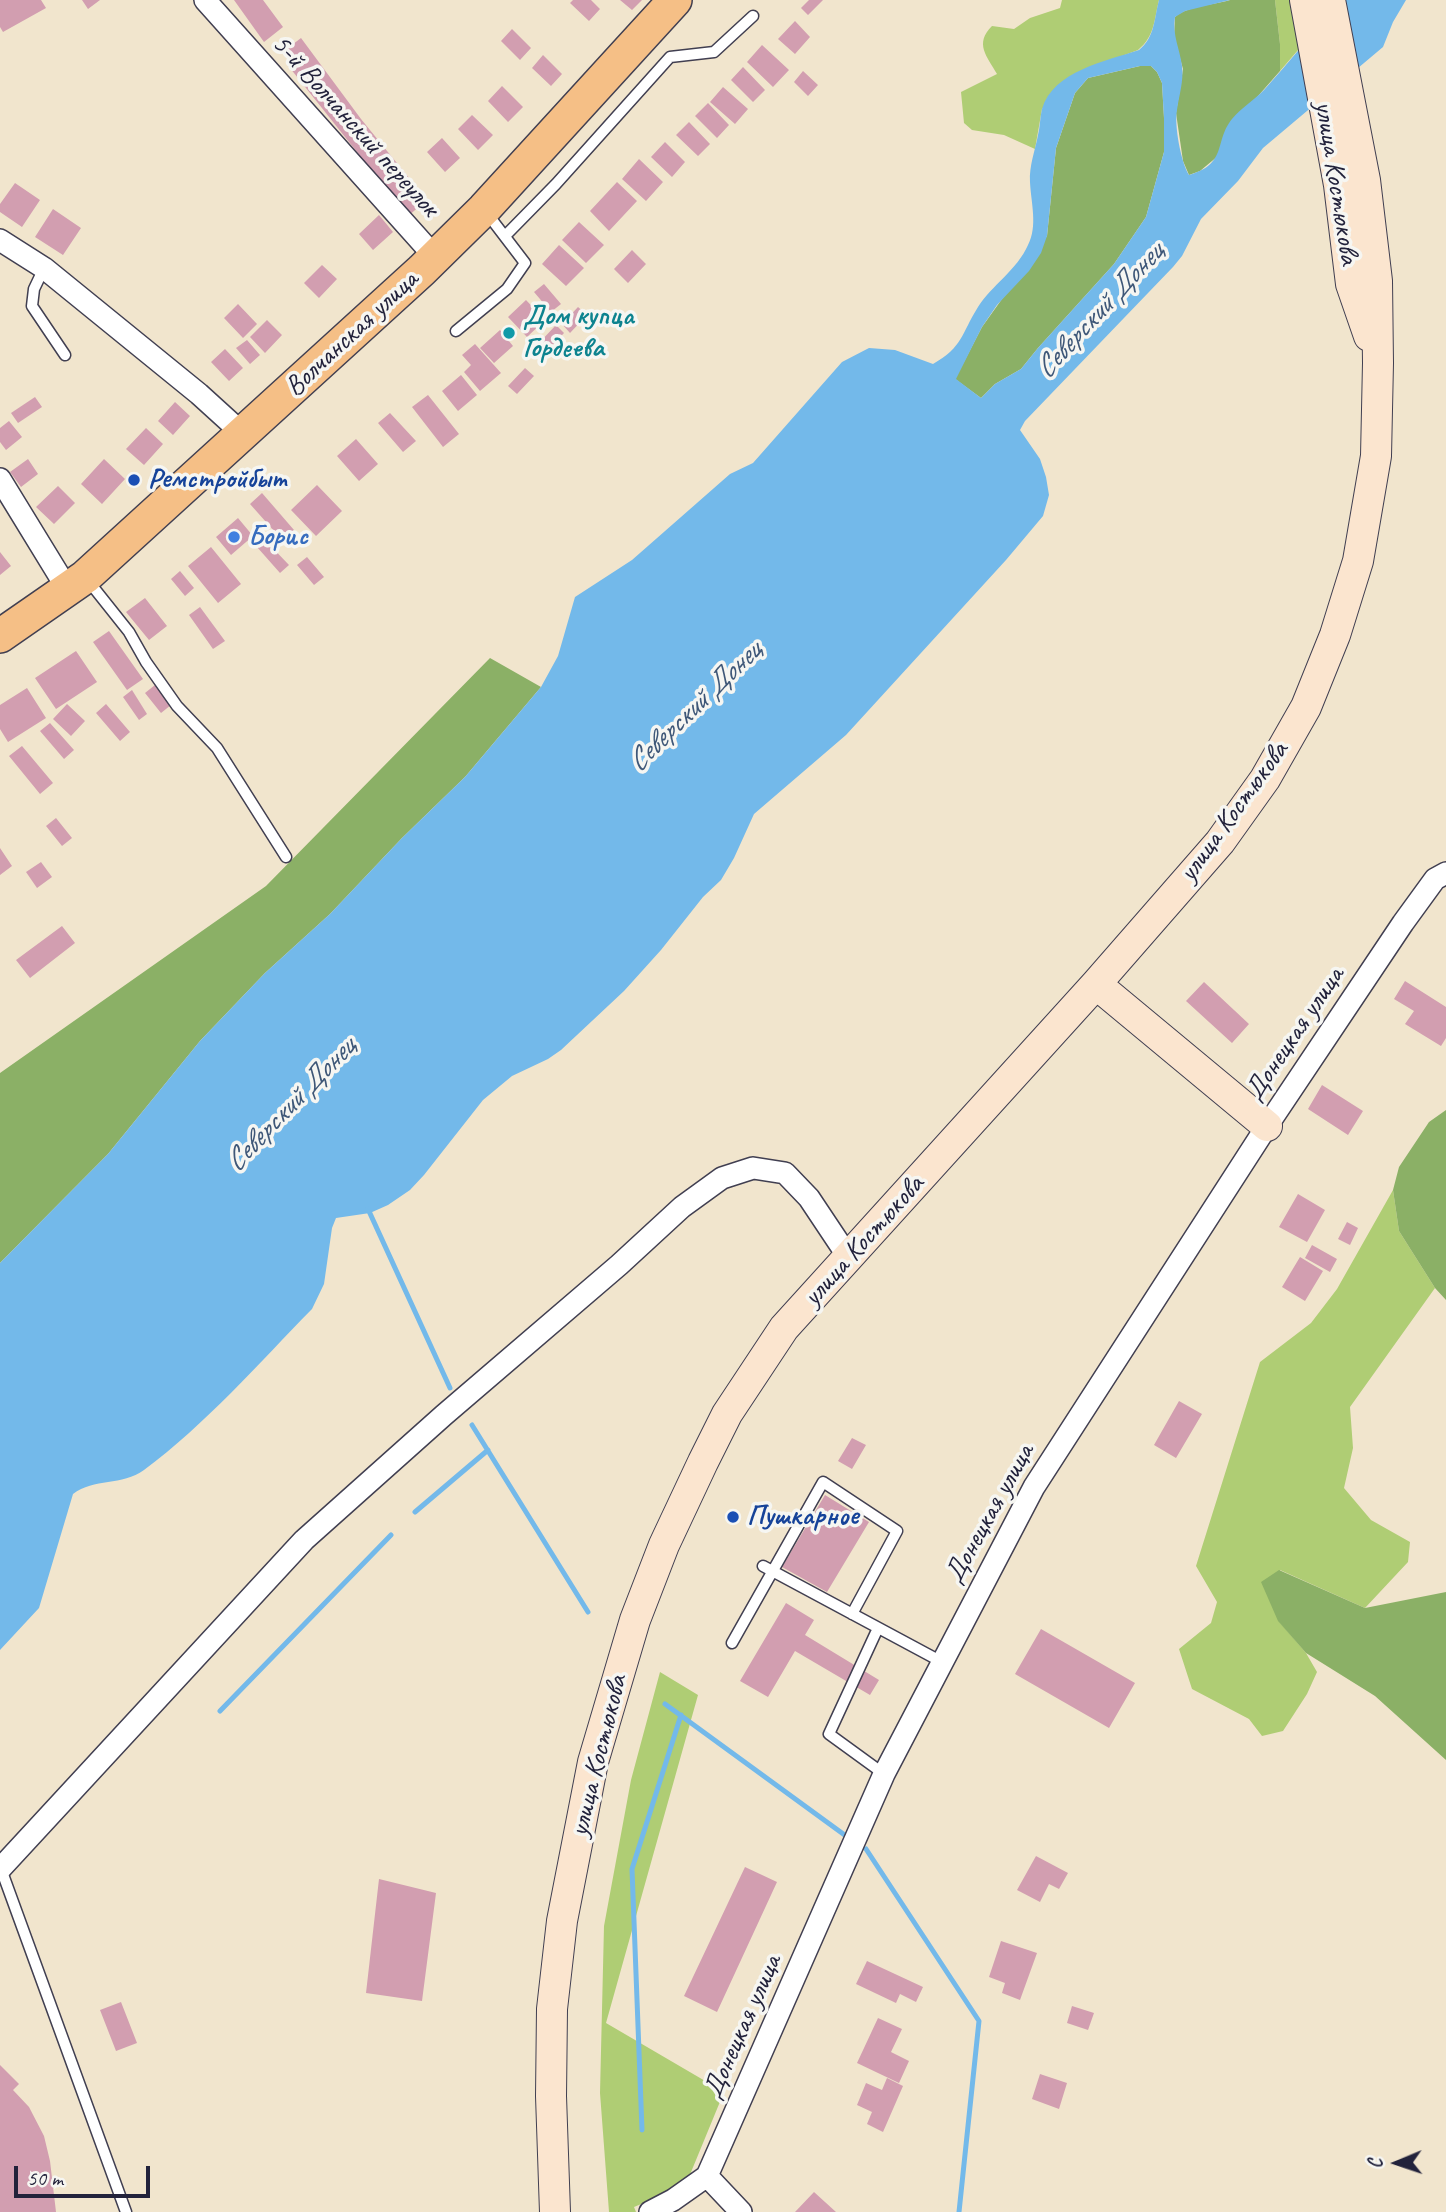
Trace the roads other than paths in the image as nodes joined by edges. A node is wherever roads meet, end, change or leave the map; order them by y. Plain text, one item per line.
1 (205, 0) edge
2 (675, 0) edge
3 (1305, 0) edge
4 (1330, 0) edge
5 (753, 16) dead end
6 (1352, 183) junction
7 (484, 209) junction
8 (505, 236) junction
9 (0, 240) edge
10 (435, 257) junction
11 (44, 268) junction
12 (456, 331) dead end
13 (65, 355) dead end
14 (243, 434) junction
15 (0, 479) edge
16 (77, 584) junction
17 (0, 636) edge
18 (286, 857) dead end
19 (1446, 873) edge
20 (1096, 984) junction
21 (1267, 1126) junction
22 (849, 1258) junction
23 (768, 1568) junction
24 (852, 1614) junction
25 (878, 1628) junction
26 (732, 1643) dead end
27 (942, 1662) junction
28 (884, 1774) junction
29 (0, 1869) edge
30 (707, 2176) junction
31 (127, 2212) edge
32 (555, 2212) edge
33 (650, 2212) edge
34 (741, 2212) edge

1 - 10 street, 5-й Волчанский переулок
2 - 7 main road, Волчанская улица
3 - 6 main road, улица Костюкова
4 - 6 main road, улица Костюкова
5 - 8 lane
6 - 20 main road, улица Костюкова
7 - 8 lane
7 - 10 main road, Волчанская улица
8 - 12 lane
9 - 11 street
10 - 14 main road, Волчанская улица
11 - 13 lane
11 - 14 street
14 - 16 main road, Волчанская улица
15 - 16 street
16 - 17 main road, Волчанская улица
16 - 18 lane
19 - 21 street, Донецкая улица
20 - 21 main road
20 - 22 main road, улица Костюкова
21 - 27 street, Донецкая улица
22 - 29 street
22 - 32 main road, улица Костюкова
23 - 24 lane
23 - 24 lane
23 - 26 lane
24 - 25 lane
25 - 27 lane
25 - 28 lane
27 - 28 street, Донецкая улица
28 - 30 street, Донецкая улица
29 - 31 lane
30 - 33 street
30 - 34 street

